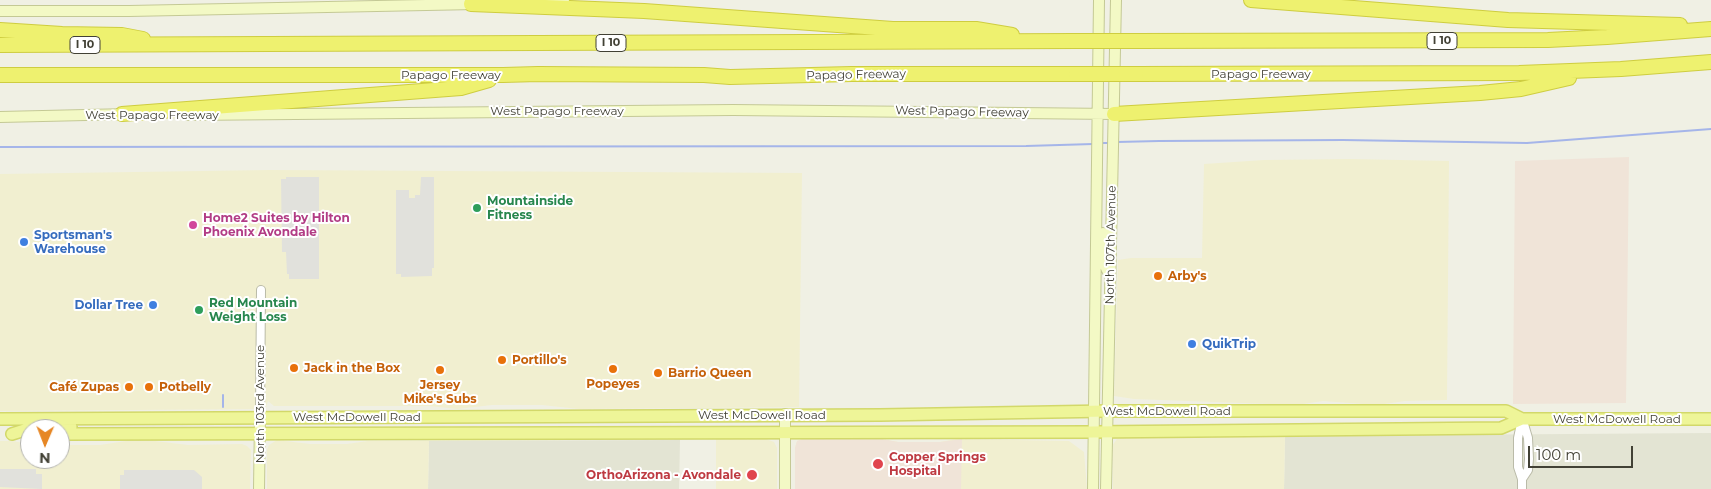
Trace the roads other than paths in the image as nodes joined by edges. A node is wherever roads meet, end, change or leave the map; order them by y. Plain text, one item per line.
1 (564, 0) edge
2 (1098, 0) edge
3 (1116, 0) edge
4 (1251, 0) edge
5 (471, 4) junction
6 (0, 11) edge
7 (1711, 28) edge
8 (0, 30) edge
9 (1052, 42) junction
10 (0, 45) edge
11 (170, 45) junction
12 (1711, 62) edge
13 (1601, 70) junction
14 (0, 75) edge
15 (503, 75) junction
16 (1097, 113) junction
17 (122, 114) junction
18 (1114, 114) junction
19 (0, 117) edge
20 (1097, 196) junction
21 (1111, 274) junction
22 (1096, 275) junction
23 (260, 290) dead end
24 (1109, 325) junction
25 (1094, 411) junction
26 (1108, 411) junction
27 (785, 414) junction
28 (260, 417) junction
29 (0, 418) edge
30 (111, 418) junction
31 (187, 418) junction
32 (1522, 419) junction
33 (1711, 419) edge
34 (785, 432) junction
35 (1093, 432) junction
36 (1107, 432) junction
37 (113, 433) junction
38 (260, 433) junction
39 (6, 434) edge
40 (20, 434) edge
41 (70, 434) edge
42 (259, 489) edge
43 (785, 489) edge
44 (1094, 489) edge
45 (1106, 489) edge
46 (1522, 489) edge

1 - 5 main road
2 - 16 main road, North 107th Avenue
3 - 18 main road, North 107th Avenue
4 - 7 highway
5 - 6 main road
5 - 9 highway
7 - 9 highway, I 10, bridge
8 - 11 highway
9 - 11 highway, I 10
10 - 11 highway, I 10
12 - 13 highway, Papago Freeway
13 - 15 highway, Papago Freeway, bridge
13 - 18 highway
14 - 15 highway, Papago Freeway
15 - 17 highway
16 - 17 main road, West Papago Freeway
16 - 18 main road, West Papago Freeway
16 - 20 main road, North 107th Avenue
17 - 19 main road, West Papago Freeway
18 - 21 main road, North 107th Avenue
20 - 21 main road
20 - 22 main road, North 107th Avenue
21 - 24 main road, North 107th Avenue
22 - 24 main road
22 - 25 main road, North 107th Avenue
23 - 28 street, North 103rd Avenue
24 - 26 main road, North 107th Avenue
25 - 26 main road, West McDowell Road
25 - 27 main road, West McDowell Road
25 - 35 main road, North 107th Avenue
26 - 32 main road, West McDowell Road
26 - 36 main road, North 107th Avenue
27 - 28 main road, West McDowell Road
27 - 34 main road
28 - 31 main road, West McDowell Road
28 - 38 main road, North 103rd Avenue
29 - 30 main road, West McDowell Road
30 - 31 main road, West McDowell Road
30 - 39 main road
31 - 37 main road
32 - 33 main road, West McDowell Road
32 - 36 main road, West McDowell Road
32 - 46 street
34 - 35 main road, West McDowell Road
34 - 38 main road, West McDowell Road
34 - 43 main road
35 - 36 main road, West McDowell Road
35 - 44 main road, North 107th Avenue
36 - 45 main road, North 107th Avenue
37 - 38 main road, West McDowell Road
37 - 41 main road, West McDowell Road
38 - 42 main road, North 103rd Avenue
39 - 40 main road

